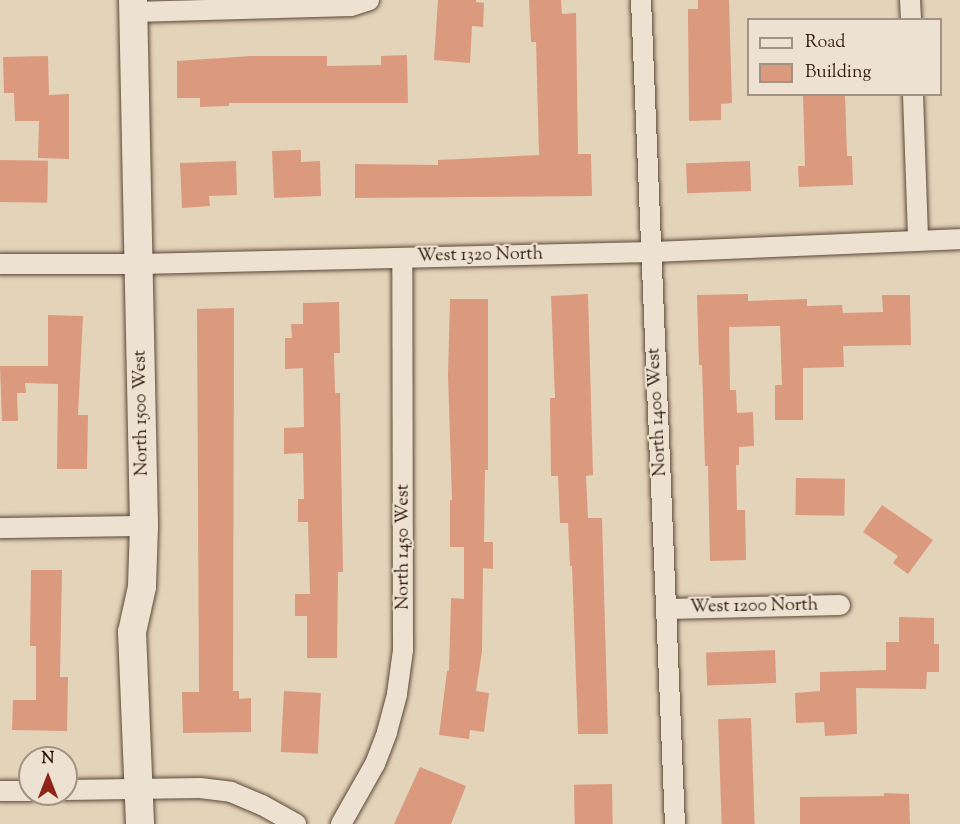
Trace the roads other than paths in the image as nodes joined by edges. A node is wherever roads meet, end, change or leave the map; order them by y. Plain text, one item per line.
1 (369, 0) edge
2 (640, 0) edge
3 (910, 0) edge
4 (133, 6) edge
5 (911, 18) edge
6 (913, 96) edge
7 (960, 239) edge
8 (918, 240) junction
9 (651, 252) junction
10 (402, 258) junction
11 (0, 264) edge
12 (139, 264) junction
13 (144, 526) junction
14 (0, 528) edge
15 (840, 605) dead end
16 (667, 609) junction
17 (78, 790) edge
18 (140, 790) junction
19 (0, 791) edge
20 (18, 791) edge
21 (140, 824) edge
22 (296, 824) edge
23 (341, 824) edge
24 (675, 824) edge

1 - 4 street
2 - 9 street, North 1400 West
3 - 5 street
4 - 12 street, North 1500 West
6 - 8 street
7 - 8 street, West 1320 North
8 - 9 street, West 1320 North
9 - 10 street, West 1320 North
9 - 16 street, North 1400 West
10 - 12 street, West 1320 North
10 - 23 street, North 1450 West
11 - 12 street, West 1320 North
12 - 13 street, North 1500 West
13 - 14 street
13 - 18 street, North 1500 West
15 - 16 street, West 1200 North
16 - 24 street, North 1400 West
17 - 18 street
18 - 21 street, North 1500 West
18 - 22 street
19 - 20 street

